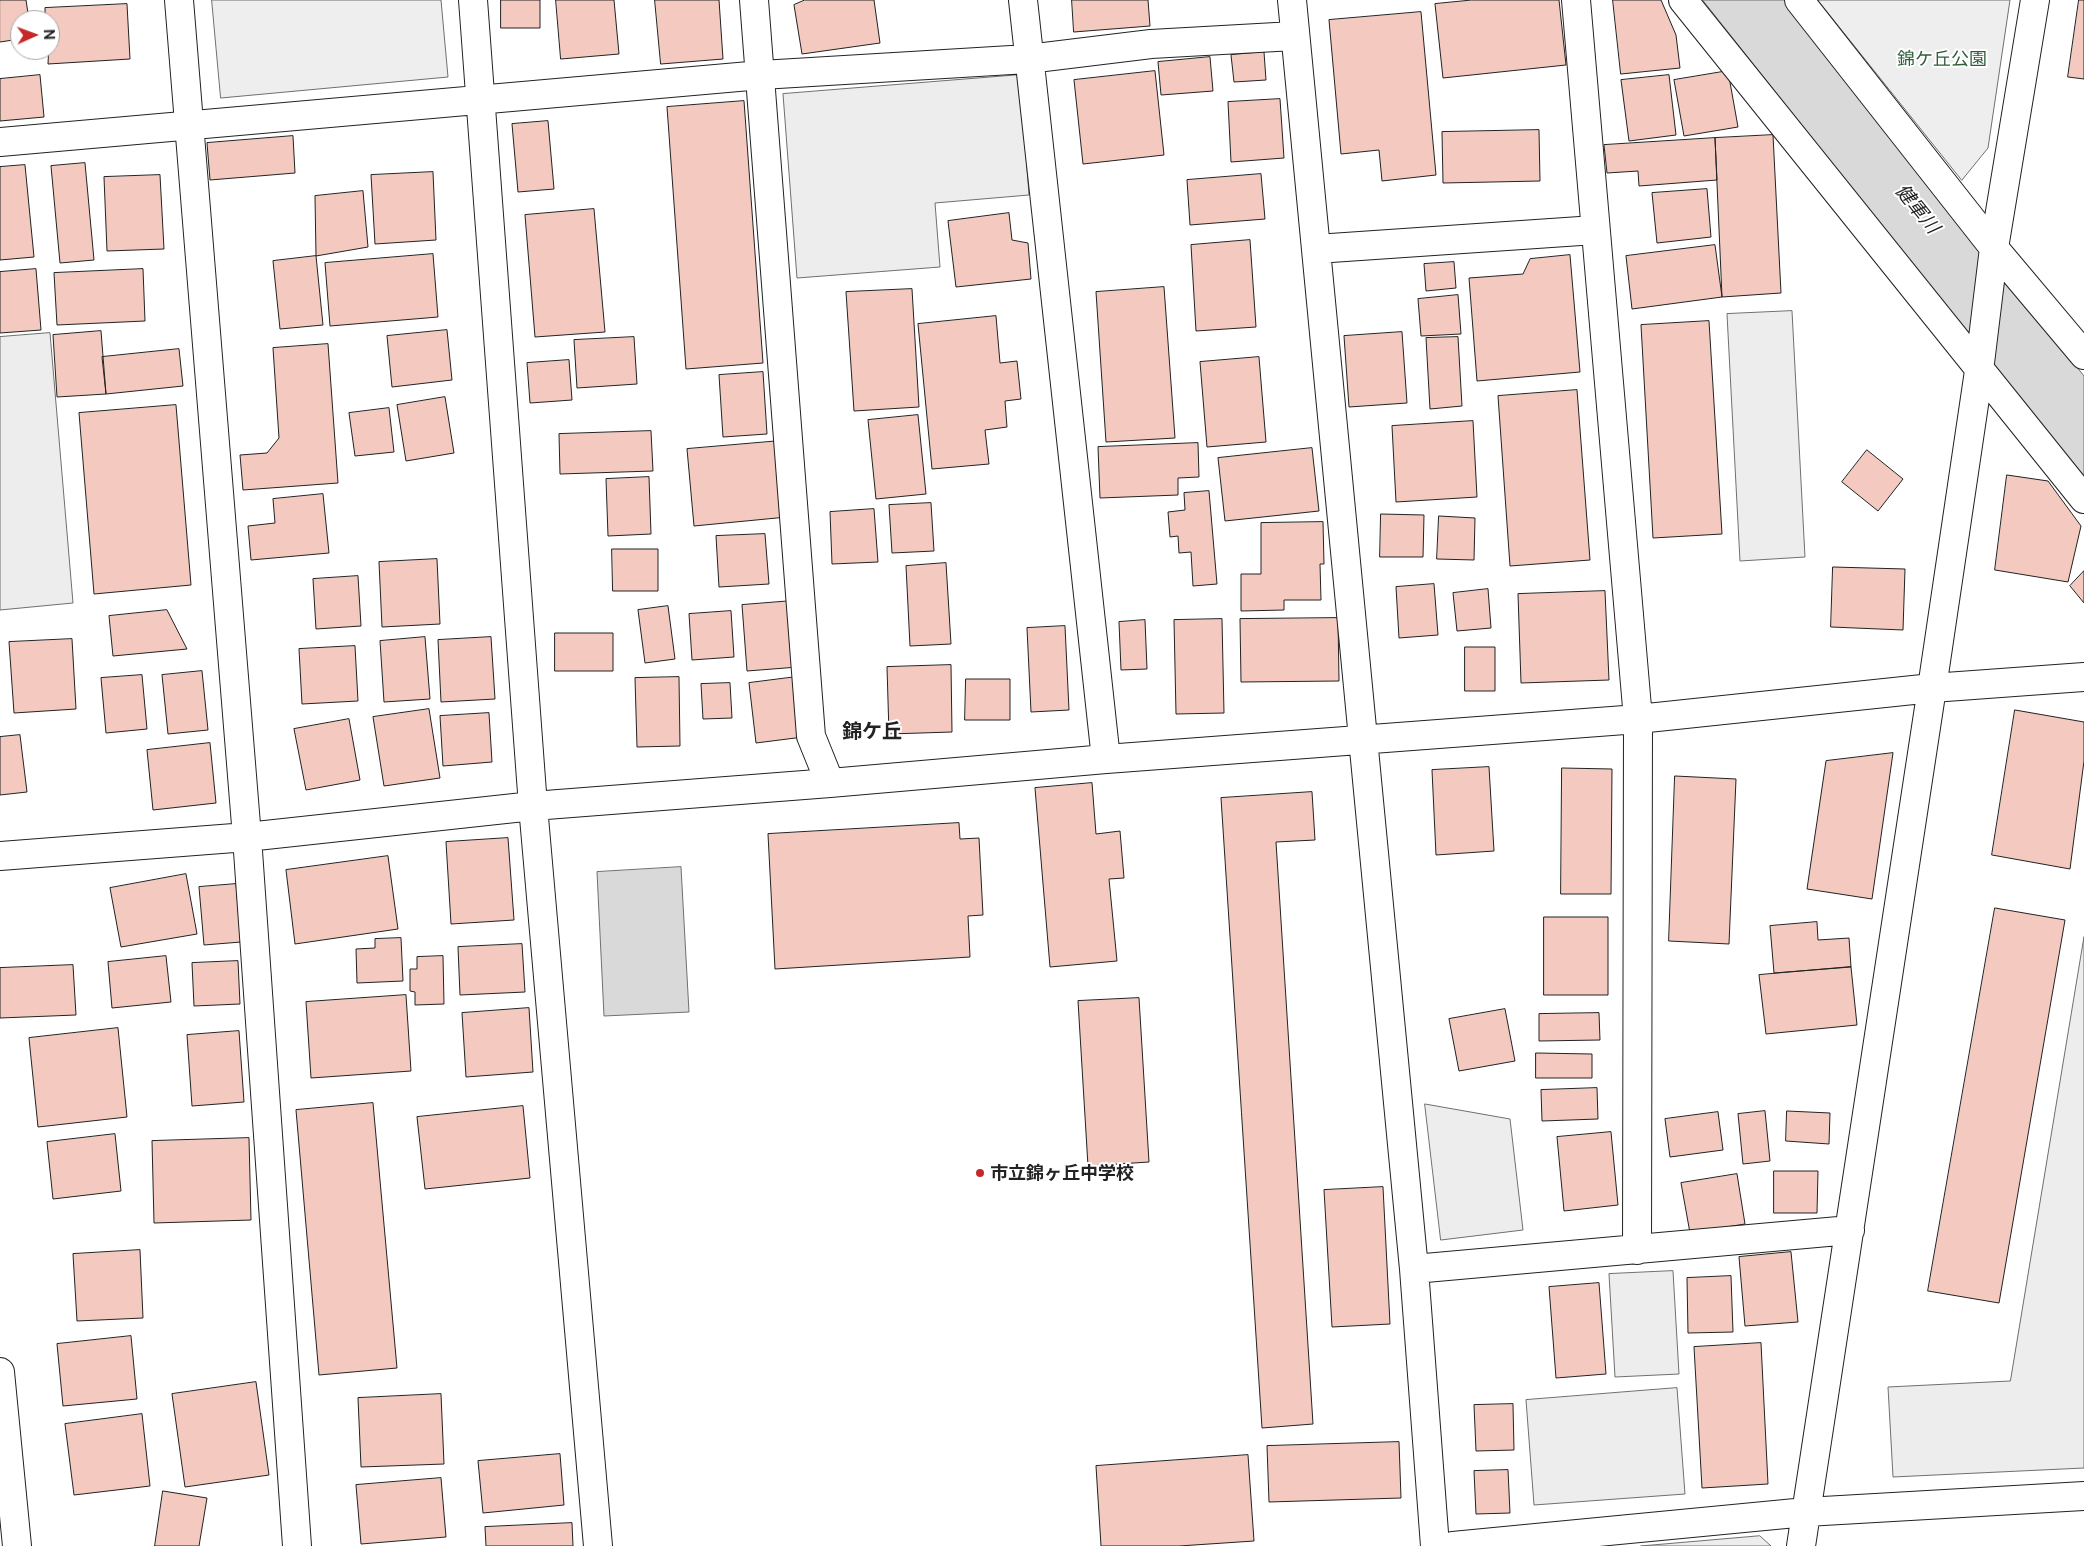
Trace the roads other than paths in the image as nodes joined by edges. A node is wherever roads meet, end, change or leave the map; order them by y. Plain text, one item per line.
1 (179, 0) edge
2 (473, 0) edge
3 (754, 0) edge
4 (1023, 0) edge
5 (1292, 0) edge
6 (1576, 0) edge
7 (1683, 0) edge
8 (1799, 0) edge
9 (2035, 0) edge
10 (1294, 36) junction
11 (1028, 59) junction
12 (761, 75) junction
13 (481, 99) junction
14 (189, 127) junction
15 (0, 142) edge
16 (1595, 230) junction
17 (1994, 248) junction
18 (1316, 249) junction
19 (2084, 355) edge
20 (1979, 371) junction
21 (2084, 499) edge
22 (2084, 677) edge
23 (1932, 688) junction
24 (1638, 719) junction
25 (1364, 738) junction
26 (1106, 759) junction
27 (830, 783) junction
28 (533, 806) junction
29 (247, 837) junction
30 (0, 856) edge
31 (1850, 1230) junction
32 (1638, 1250) junction
33 (1414, 1269) junction
34 (0, 1372) edge
35 (2084, 1496) edge
36 (1806, 1512) junction
37 (17, 1546) edge
38 (297, 1546) edge
39 (598, 1546) edge
40 (1435, 1546) edge
41 (1453, 1546) edge
42 (1801, 1546) edge

1 - 14 street
2 - 13 street
3 - 12 street
4 - 11 street
5 - 10 street
6 - 16 street
7 - 20 street
8 - 17 street
9 - 17 street
10 - 11 street
10 - 18 street
11 - 12 street
11 - 26 street
12 - 13 street
12 - 27 street
13 - 14 street
13 - 28 street
14 - 15 street
14 - 29 street
16 - 18 street
16 - 24 street
17 - 19 street
17 - 20 street
18 - 25 street
20 - 21 street
20 - 23 street
22 - 23 street
23 - 24 street
23 - 31 street
24 - 25 street
24 - 32 street
25 - 26 street
25 - 33 street
26 - 27 street
27 - 28 street
28 - 29 street
28 - 39 street
29 - 30 street
29 - 38 street
31 - 32 street
31 - 36 street
32 - 33 street
33 - 40 street
34 - 37 street
35 - 36 street
36 - 41 street
36 - 42 street

